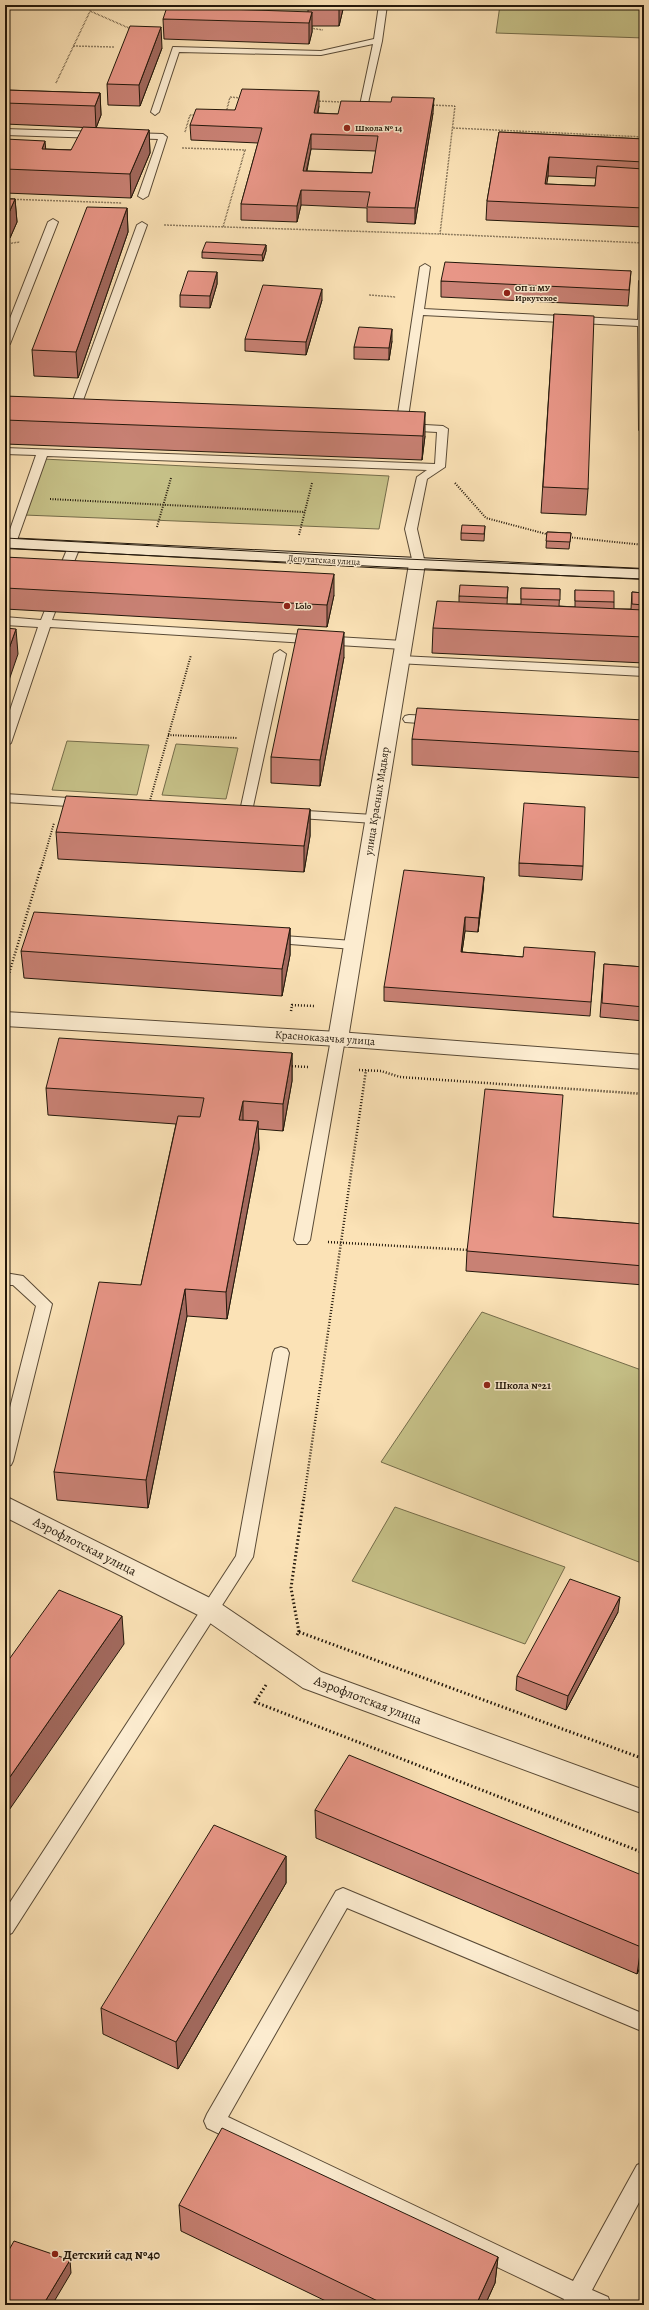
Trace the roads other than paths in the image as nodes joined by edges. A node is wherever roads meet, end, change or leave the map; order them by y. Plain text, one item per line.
1 (383, 5) edge
2 (378, 41) junction
3 (364, 106) edge
4 (155, 112) dead end
5 (5, 132) edge
6 (107, 135) edge
7 (123, 136) edge
8 (142, 196) road end
9 (53, 222) dead end
10 (142, 225) road end
11 (425, 267) dead end
12 (644, 281) edge
13 (419, 312) junction
14 (643, 323) edge
15 (5, 344) edge
16 (643, 346) edge
17 (73, 414) edge
18 (644, 430) edge
19 (5, 451) edge
20 (43, 452) junction
21 (440, 467) junction
22 (7, 543) edge
23 (74, 547) junction
24 (417, 564) junction
25 (644, 574) edge
26 (60, 581) edge
27 (47, 617) junction
28 (5, 621) edge
29 (402, 653) junction
30 (280, 654) dead end
31 (644, 672) edge
32 (409, 719) dead end
33 (448, 721) edge
34 (5, 743) edge
35 (5, 798) edge
36 (97, 803) edge
37 (231, 811) edge
38 (246, 811) junction
39 (262, 812) edge
40 (278, 813) edge
41 (374, 819) junction
42 (258, 939) edge
43 (353, 945) junction
44 (5, 1019) edge
45 (338, 1039) junction
46 (644, 1062) edge
47 (302, 1240) road end
48 (5, 1279) edge
49 (281, 1353) dead end
50 (5, 1461) edge
51 (5, 1506) edge
52 (209, 1609) junction
53 (644, 1802) edge
54 (5, 1927) edge
55 (644, 2023) edge
56 (644, 2172) edge
57 (575, 2300) edge
58 (600, 2305) edge

1 - 2 lane
2 - 3 lane
2 - 4 lane
5 - 6 lane
7 - 8 lane
9 - 15 lane
10 - 17 lane
11 - 13 lane
12 - 14 lane
13 - 14 lane
13 - 21 lane
14 - 16 lane
16 - 18 lane
19 - 20 lane
20 - 21 lane
20 - 22 lane
21 - 24 lane
22 - 23 street, Депутатская улица
23 - 24 street, Депутатская улица
23 - 26 lane
24 - 25 street, Депутатская улица
24 - 29 street, улица Красных Мадьяр
27 - 28 lane
27 - 29 lane
27 - 34 lane
29 - 31 lane
29 - 41 street, улица Красных Мадьяр
30 - 38 lane
32 - 33 lane
35 - 36 lane
37 - 38 lane
38 - 39 lane
40 - 41 lane
41 - 43 street, улица Красных Мадьяр
42 - 43 lane
43 - 45 street, улица Красных Мадьяр
44 - 45 street, Красноказачья улица
45 - 46 street, Красноказачья улица
45 - 47 lane
48 - 50 lane
49 - 52 lane
51 - 52 street, Аэрофлотская улица
52 - 53 street, Аэрофлотская улица
52 - 54 lane
55 - 57 lane
56 - 57 lane
57 - 58 lane

